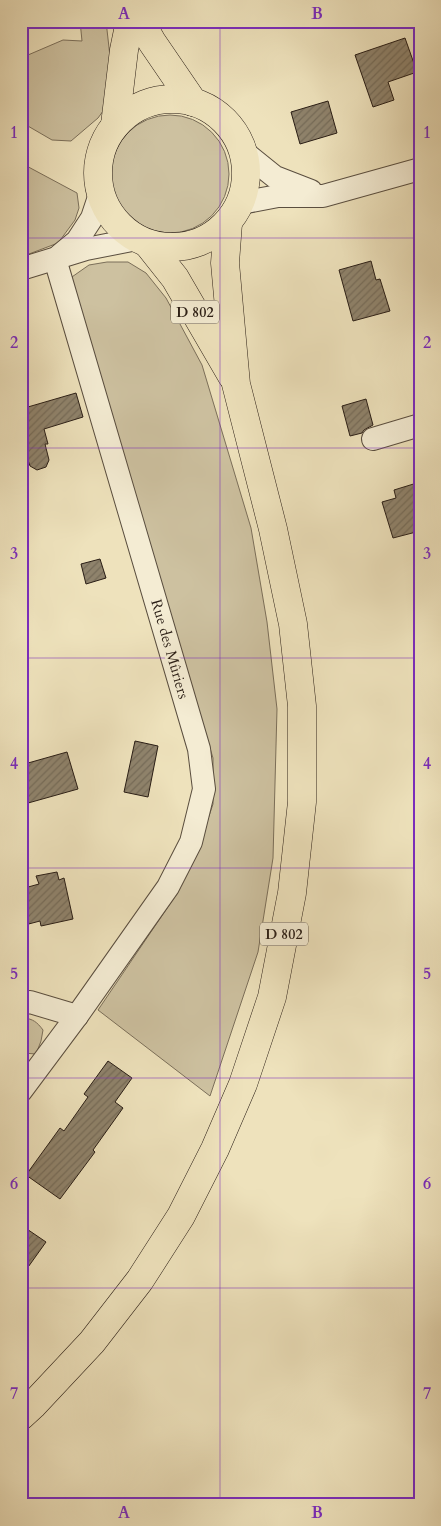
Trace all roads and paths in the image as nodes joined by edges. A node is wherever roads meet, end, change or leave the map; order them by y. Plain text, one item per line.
1 (130, 21) edge
2 (140, 21) edge
3 (192, 102) junction
4 (115, 125) junction
5 (244, 152) junction
6 (420, 169) edge
7 (100, 194) junction
8 (323, 196) junction
9 (234, 213) junction
10 (142, 242) junction
11 (54, 259) junction
12 (21, 268) edge
13 (236, 384) junction
14 (420, 425) edge
15 (373, 439) dead end
16 (21, 1004) edge
17 (77, 1016) junction
18 (21, 1091) edge
19 (21, 1416) edge

1 - 4 main road
2 - 3 main road
3 - 4 main road
3 - 5 main road
4 - 7 main road
5 - 8 street
5 - 9 main road
6 - 8 street
7 - 10 main road
7 - 11 street
8 - 9 street
9 - 10 main road
9 - 13 main road, D 802
10 - 11 street
10 - 13 main road, D 802
11 - 12 street
11 - 17 street, Rue des Mûriers
13 - 19 main road, D 802
14 - 15 street
16 - 17 street
17 - 18 street, Rue des Mûriers

